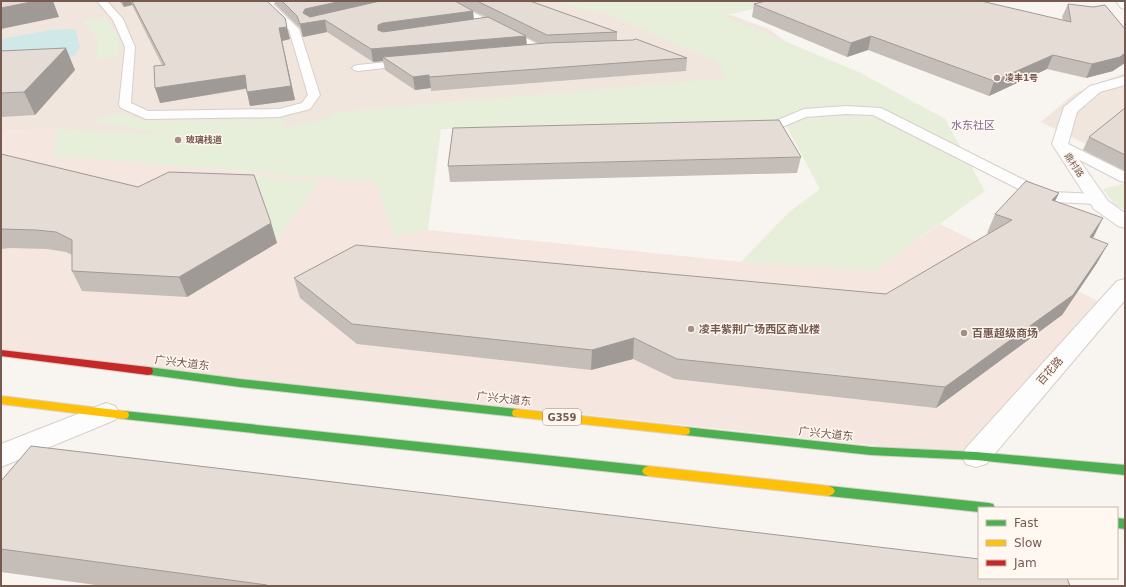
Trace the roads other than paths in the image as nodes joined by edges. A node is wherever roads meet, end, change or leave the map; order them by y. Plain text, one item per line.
1 (102, 1) edge
2 (272, 1) edge
3 (442, 1) edge
4 (1123, 2) edge
5 (1125, 5) edge
6 (491, 25) junction
7 (476, 27) edge
8 (523, 54) edge
9 (416, 62) edge
10 (358, 68) dead end
11 (1125, 80) edge
12 (744, 126) edge
13 (1060, 144) junction
14 (1125, 178) edge
15 (1097, 199) junction
16 (1125, 222) edge
17 (1125, 286) edge
18 (1, 353) edge
19 (1, 400) edge
20 (106, 413) junction
21 (1, 456) edge
22 (976, 456) junction
23 (1125, 470) edge
24 (980, 507) edge

1 - 2 lane
3 - 6 lane
4 - 5 street
6 - 7 lane
6 - 8 lane
9 - 10 lane
11 - 13 street, 鼎村路
12 - 15 lane
13 - 14 lane
13 - 15 street, 鼎村路
15 - 16 street, 鼎村路
17 - 22 street, 百花路
18 - 22 highway, 广兴大道东 / G359
19 - 20 highway
20 - 21 street
20 - 24 highway
22 - 23 highway, 广兴大道东 / G359

